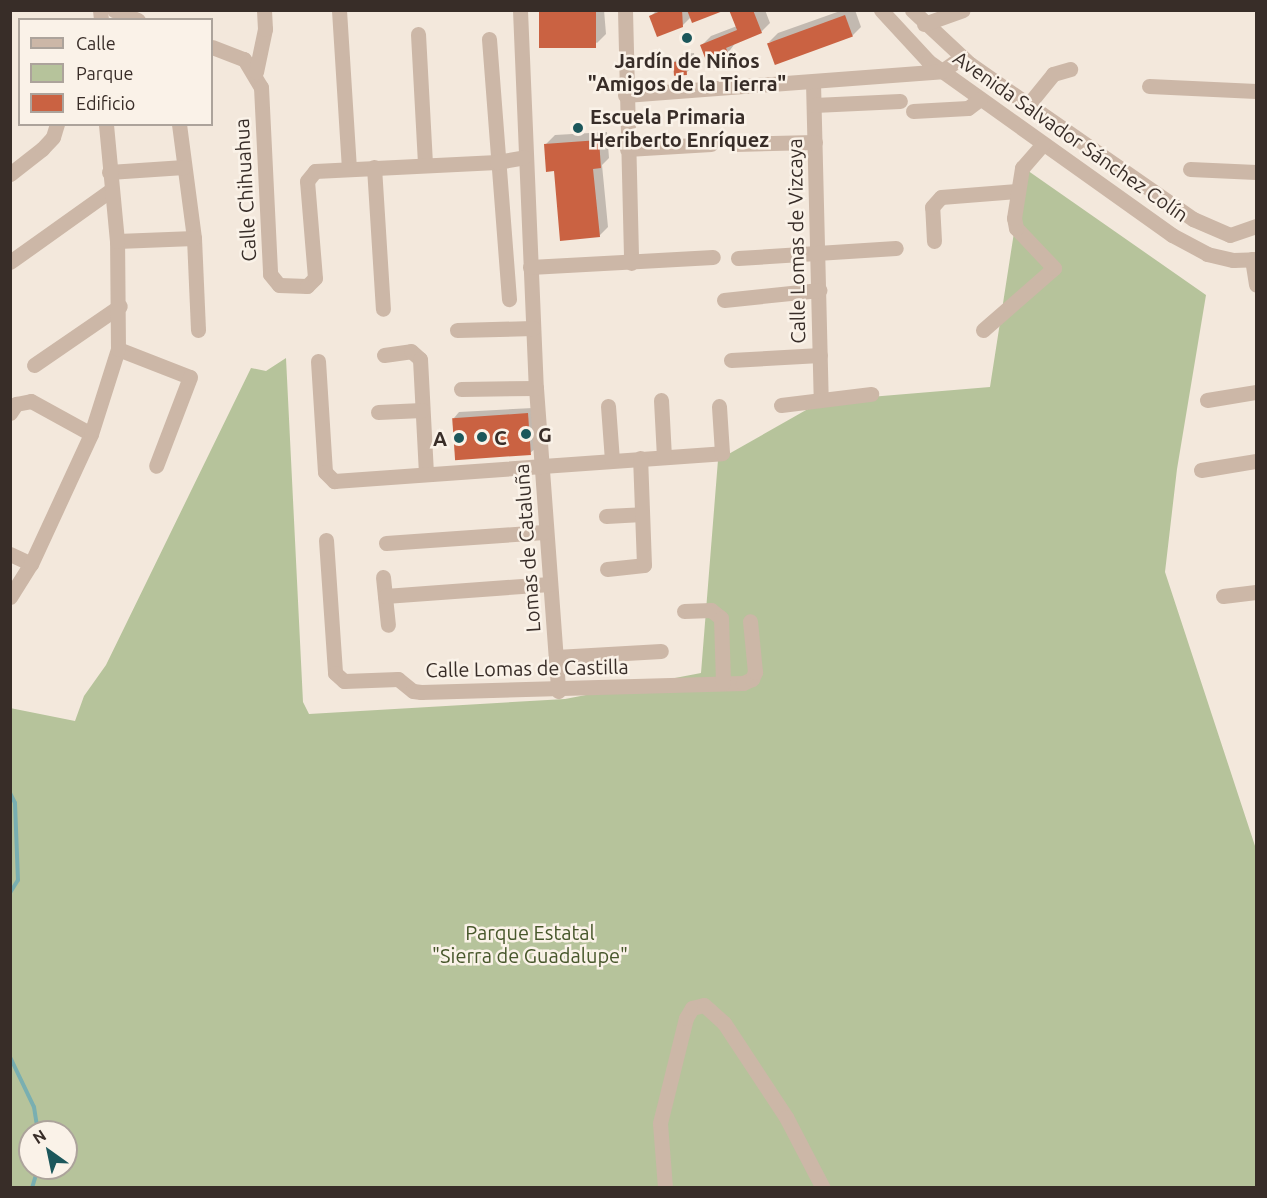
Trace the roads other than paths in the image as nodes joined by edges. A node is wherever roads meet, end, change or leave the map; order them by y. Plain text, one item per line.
1 (114, 10) edge
2 (264, 10) edge
3 (339, 10) edge
4 (520, 10) edge
5 (626, 10) edge
6 (881, 10) edge
7 (912, 10) edge
8 (963, 10) edge
9 (133, 18) edge
10 (924, 24) junction
11 (418, 34) dead end
12 (489, 39) dead end
13 (213, 47) edge
14 (962, 57) junction
15 (1070, 69) dead end
16 (942, 71) junction
17 (256, 72) junction
18 (813, 82) junction
19 (1149, 86) dead end
20 (1257, 91) edge
21 (625, 95) junction
22 (980, 99) junction
23 (900, 101) dead end
24 (814, 105) junction
25 (1028, 105) junction
26 (913, 111) dead end
27 (56, 126) edge
28 (106, 126) edge
29 (179, 126) edge
30 (815, 142) junction
31 (711, 144) dead end
32 (735, 144) dead end
33 (1043, 144) junction
34 (1089, 147) junction
35 (627, 149) junction
36 (524, 157) junction
37 (497, 162) junction
38 (425, 164) junction
39 (1074, 166) junction
40 (184, 167) junction
41 (374, 167) junction
42 (349, 169) junction
43 (1190, 169) dead end
44 (109, 172) junction
45 (1257, 172) edge
46 (10, 174) edge
47 (111, 190) junction
48 (1017, 191) junction
49 (1252, 230) edge
50 (194, 238) junction
51 (117, 241) junction
52 (934, 241) dead end
53 (896, 248) dead end
54 (818, 252) junction
55 (713, 257) dead end
56 (738, 258) dead end
57 (1255, 259) edge
58 (10, 262) edge
59 (631, 263) junction
60 (530, 267) junction
61 (1257, 285) edge
62 (819, 290) junction
63 (509, 299) dead end
64 (724, 300) dead end
65 (120, 306) junction
66 (382, 309) dead end
67 (533, 328) junction
68 (198, 330) dead end
69 (457, 330) dead end
70 (983, 330) dead end
71 (118, 349) junction
72 (384, 355) dead end
73 (820, 355) junction
74 (731, 360) dead end
75 (318, 361) dead end
76 (34, 365) dead end
77 (536, 388) junction
78 (461, 389) dead end
79 (1257, 392) edge
80 (871, 394) dead end
81 (821, 399) junction
82 (661, 400) dead end
83 (1207, 400) dead end
84 (781, 405) dead end
85 (609, 406) dead end
86 (719, 406) dead end
87 (422, 410) junction
88 (378, 412) dead end
89 (10, 413) edge
90 (91, 434) junction
91 (664, 457) junction
92 (640, 458) junction
93 (612, 460) junction
94 (1257, 460) edge
95 (542, 464) junction
96 (156, 466) dead end
97 (1201, 470) dead end
98 (426, 472) junction
99 (642, 514) junction
100 (606, 516) dead end
101 (544, 532) junction
102 (326, 540) dead end
103 (386, 543) dead end
104 (10, 554) edge
105 (31, 564) junction
106 (607, 568) dead end
107 (383, 577) dead end
108 (550, 584) junction
109 (1257, 592) edge
110 (385, 596) junction
111 (1223, 596) dead end
112 (10, 597) edge
113 (684, 611) dead end
114 (750, 621) dead end
115 (388, 625) dead end
116 (661, 651) dead end
117 (556, 657) junction
118 (723, 683) junction
119 (558, 691) junction
120 (665, 1188) edge
121 (823, 1188) edge

1 - 9 street
2 - 17 street
3 - 42 street
4 - 36 street, Lomas de Cataluña
5 - 21 street
6 - 16 street, Avenida Salvador Sánchez Colín
7 - 10 street, Avenida Salvador Sánchez Colín
8 - 10 street
10 - 14 street, Avenida Salvador Sánchez Colín
11 - 38 street
12 - 37 street
13 - 17 street
14 - 16 street
14 - 25 street, Avenida Salvador Sánchez Colín
15 - 25 street
16 - 18 street
16 - 22 street, Avenida Salvador Sánchez Colín
17 - 42 street, Calle Chihuahua
18 - 21 street
18 - 24 street, Calle Lomas de Vizcaya
19 - 20 street
21 - 35 street
22 - 26 street
22 - 33 street, Avenida Salvador Sánchez Colín
23 - 24 street
24 - 30 street, Calle Lomas de Vizcaya
25 - 34 street, Avenida Salvador Sánchez Colín
27 - 46 street
28 - 44 street
29 - 40 street
30 - 32 street
30 - 54 street, Calle Lomas de Vizcaya
31 - 35 street
33 - 39 street, Avenida Salvador Sánchez Colín
33 - 48 street
34 - 39 street
34 - 49 street, Avenida Salvador Sánchez Colín
35 - 59 street
36 - 37 street
36 - 60 street, Lomas de Cataluña
37 - 38 street
37 - 63 street
38 - 41 street
39 - 57 street, Avenida Salvador Sánchez Colín
40 - 44 street
40 - 50 street
41 - 42 street
41 - 66 street
43 - 45 street
44 - 47 street
47 - 51 street
47 - 58 street
48 - 52 street
48 - 70 street
50 - 51 street
50 - 68 street
51 - 65 street
53 - 54 street
54 - 56 street
54 - 62 street, Calle Lomas de Vizcaya
55 - 59 street
57 - 61 street
59 - 60 street
60 - 67 street, Lomas de Cataluña
62 - 64 street
62 - 73 street, Calle Lomas de Vizcaya
65 - 71 street
65 - 76 street
67 - 69 street
67 - 77 street, Lomas de Cataluña
71 - 90 street
71 - 96 street
72 - 87 street
73 - 74 street
73 - 81 street, Calle Lomas de Vizcaya
75 - 98 street
77 - 78 street
77 - 95 street, Lomas de Cataluña
79 - 83 street
80 - 81 street
81 - 84 street
82 - 91 street
85 - 93 street
86 - 91 street
87 - 88 street
87 - 98 street
89 - 90 street
90 - 105 street
91 - 92 street
92 - 93 street
92 - 99 street
93 - 95 street
94 - 97 street
95 - 98 street
95 - 101 street, Lomas de Cataluña
99 - 100 street
99 - 106 street
101 - 103 street
101 - 108 street, Lomas de Cataluña
102 - 119 street, Calle Lomas de Castilla
104 - 105 street
105 - 112 street
107 - 110 street
108 - 110 street
108 - 117 street, Lomas de Cataluña
109 - 111 street
110 - 115 street
113 - 118 street
114 - 118 street, Calle Lomas de Castilla
116 - 117 street, Lomas de Cataluña
117 - 119 street, Lomas de Cataluña
118 - 119 street, Calle Lomas de Castilla
120 - 121 street

